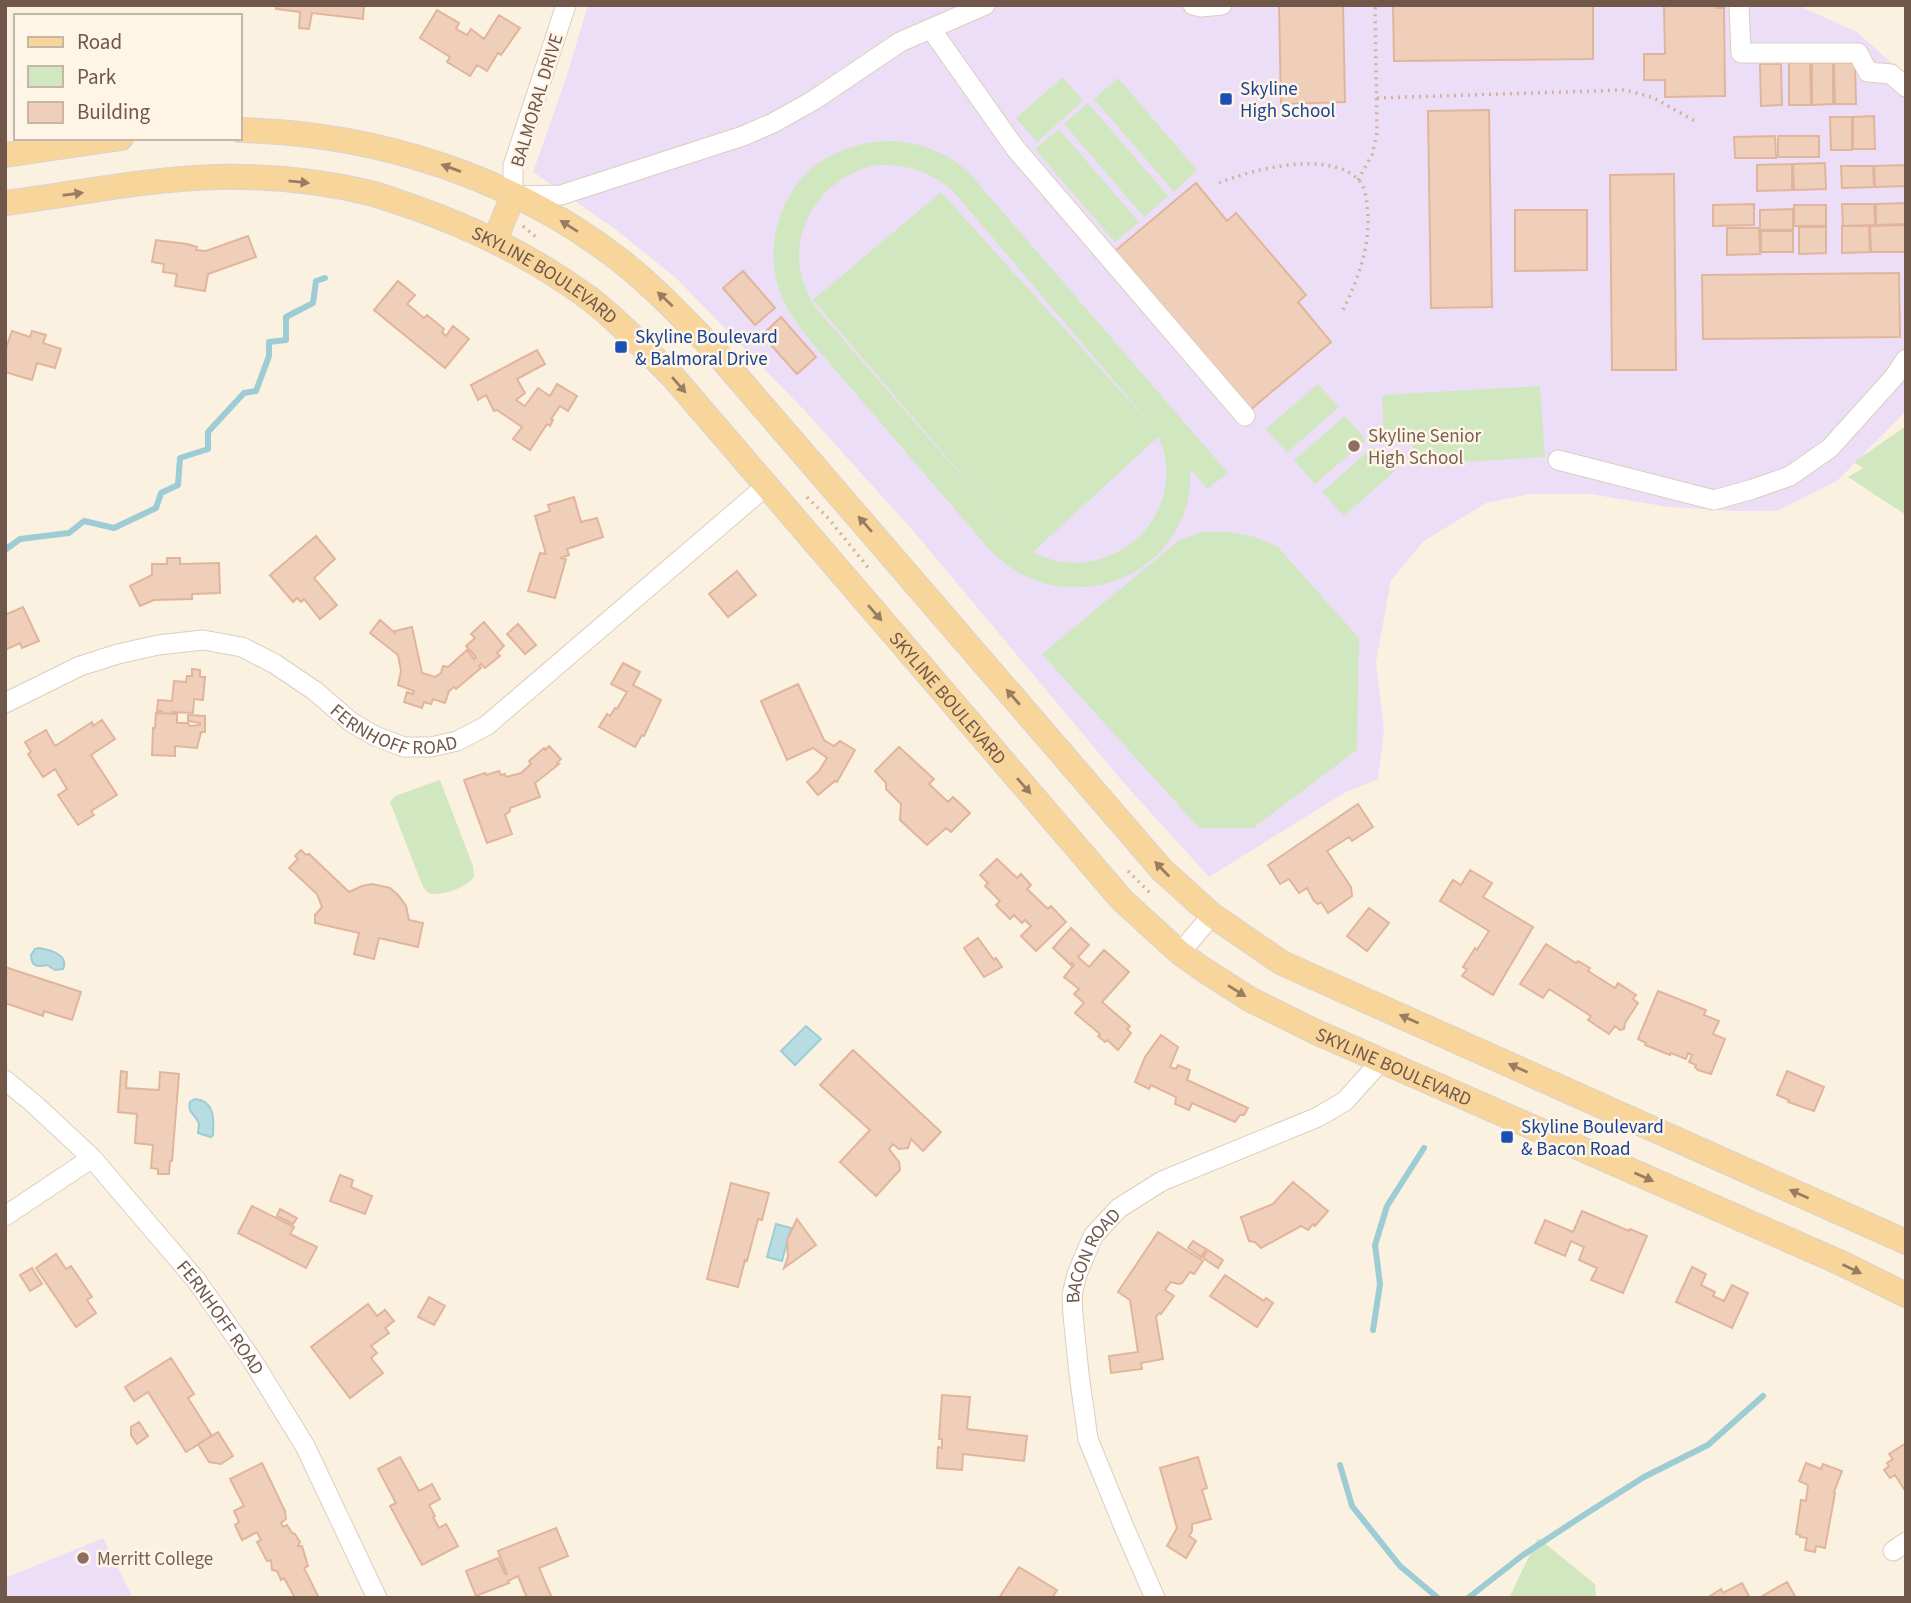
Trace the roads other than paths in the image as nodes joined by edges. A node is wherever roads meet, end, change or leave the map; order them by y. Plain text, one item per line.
1 (566, 5) edge
2 (985, 5) edge
3 (1193, 5) edge
4 (1222, 5) edge
5 (1739, 5) edge
6 (931, 29) junction
7 (1906, 87) edge
8 (242, 130) edge
9 (107, 140) edge
10 (5, 155) edge
11 (513, 196) junction
12 (5, 204) edge
13 (495, 240) junction
14 (1906, 359) edge
15 (1245, 416) dead end
16 (1558, 460) dead end
17 (766, 486) junction
18 (5, 704) edge
19 (1212, 915) junction
20 (1180, 953) junction
21 (1381, 1061) junction
22 (5, 1080) edge
23 (92, 1158) junction
24 (5, 1216) edge
25 (1906, 1242) edge
26 (1906, 1295) edge
27 (377, 1598) edge
28 (1155, 1598) edge

1 - 11 street, BALMORAL DRIVE
2 - 6 street
3 - 4 street
5 - 7 street
6 - 11 street
6 - 15 street
11 -> 8 main road
9 - 10 main road
11 - 13 main road
19 -> 11 main road
12 -> 13 main road, SKYLINE BOULEVARD
13 -> 17 main road, SKYLINE BOULEVARD
14 - 16 street
17 - 18 street, FERNHOFF ROAD
17 -> 20 main road, SKYLINE BOULEVARD
19 - 20 street
25 -> 19 main road
20 -> 21 main road, SKYLINE BOULEVARD
21 -> 26 main road, SKYLINE BOULEVARD
21 - 28 street, BACON ROAD
22 - 23 street, FERNHOFF ROAD
23 - 24 street
23 - 27 street, FERNHOFF ROAD

